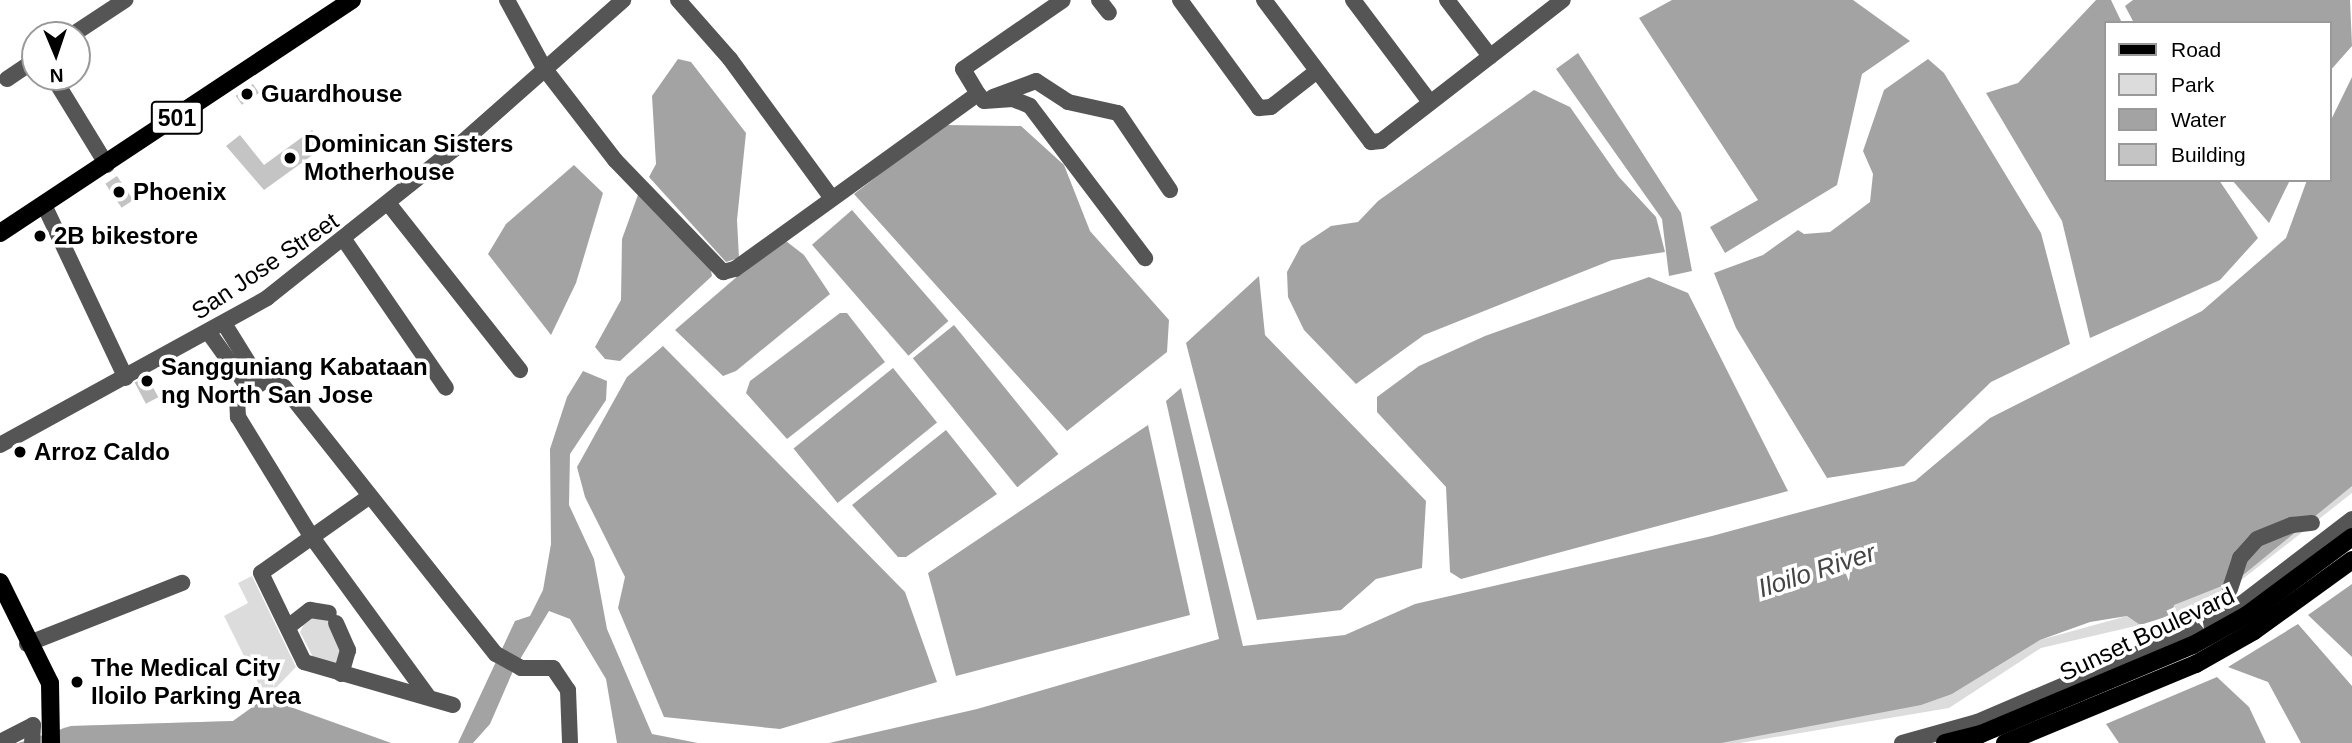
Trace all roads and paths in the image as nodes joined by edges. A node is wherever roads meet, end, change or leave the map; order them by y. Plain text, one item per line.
1 (125, 0) edge
2 (352, 0) edge
3 (507, 0) edge
4 (623, 0) edge
5 (678, 0) edge
6 (1063, 0) edge
7 (1180, 0) edge
8 (1264, 0) edge
9 (1353, 0) edge
10 (1447, 0) edge
11 (1563, 0) edge
12 (91, 22) edge
13 (1490, 56) junction
14 (544, 68) junction
15 (21, 70) edge
16 (1317, 71) junction
17 (7, 79) dead end
18 (62, 91) edge
19 (981, 98) junction
20 (1430, 102) junction
21 (107, 165) junction
22 (1170, 190) dead end
23 (831, 197) junction
24 (388, 203) junction
25 (45, 206) junction
26 (0, 233) edge
27 (345, 241) junction
28 (1144, 258) dead end
29 (225, 325) junction
30 (209, 333) junction
31 (520, 370) dead end
32 (126, 378) junction
33 (255, 386) junction
34 (446, 388) dead end
35 (0, 445) edge
36 (370, 496) junction
37 (2352, 519) edge
38 (2312, 523) dead end
39 (311, 536) junction
40 (2352, 537) edge
41 (2352, 560) edge
42 (0, 582) edge
43 (182, 583) dead end
44 (2230, 589) dead end
45 (288, 627) junction
46 (27, 644) junction
47 (341, 674) junction
48 (427, 695) junction
49 (453, 705) dead end
50 (32, 734) edge
51 (1984, 738) edge
52 (0, 741) edge
53 (51, 743) edge
54 (570, 743) edge
55 (1902, 743) edge
56 (1945, 743) edge
57 (2006, 743) edge

1 - 12 street
2 - 21 main road, 501
3 - 14 street
4 - 14 street, San Jose Street
5 - 23 street
6 - 19 street
7 - 16 street
8 - 16 street
9 - 20 street
10 - 13 street
11 - 13 street
13 - 20 street
14 - 23 street
14 - 24 street, San Jose Street
15 - 17 street
16 - 20 street
18 - 21 street
19 - 22 street
19 - 23 street
19 - 28 street
21 - 25 main road, 501
24 - 27 street, San Jose Street
24 - 31 street
25 - 26 main road, 501
25 - 32 street
27 - 29 street, San Jose Street
27 - 34 street
29 - 30 street, San Jose Street
29 - 33 street
30 - 32 street, San Jose Street
30 - 33 street
32 - 35 street, San Jose Street
33 - 36 street
33 - 39 street
36 - 39 street
36 - 54 street
37 - 55 street
38 - 44 street
39 - 45 street
39 - 48 street
40 - 51 main road, Sunset Boulevard
41 - 57 main road, Sunset Boulevard
42 - 46 main road
43 - 46 street
45 - 47 street
45 - 47 street
46 - 53 main road
47 - 48 street
48 - 49 street
50 - 52 street
51 - 56 main road, Sunset Boulevard

